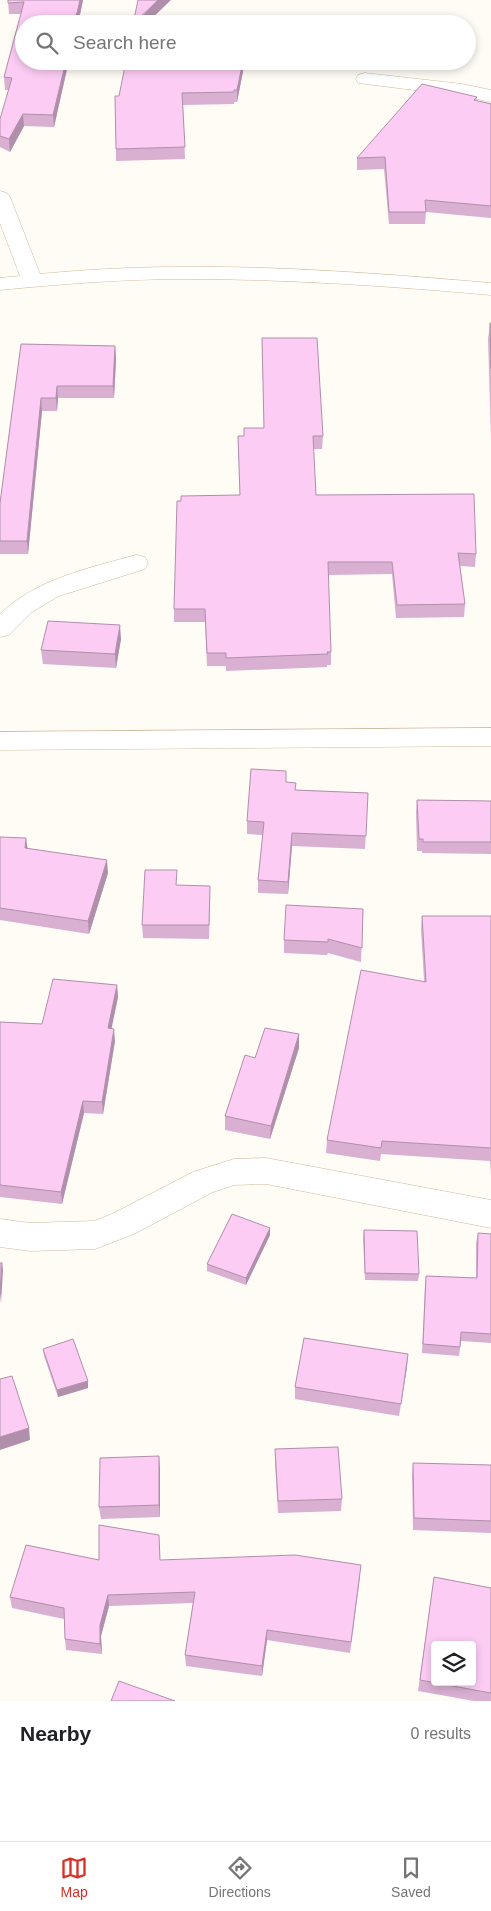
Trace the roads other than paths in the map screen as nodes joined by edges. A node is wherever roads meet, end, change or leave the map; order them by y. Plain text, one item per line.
1 (365, 79) dead end
2 (491, 96) edge
3 (0, 197) edge
4 (32, 280) junction
5 (0, 284) edge
6 (491, 289) edge
7 (136, 563) dead end
8 (0, 629) edge
9 (491, 737) edge
10 (0, 741) edge
11 (491, 1214) edge
12 (0, 1233) edge

1 - 2 street
3 - 4 street
4 - 5 street
4 - 6 street
7 - 8 street
9 - 10 street
11 - 12 street

